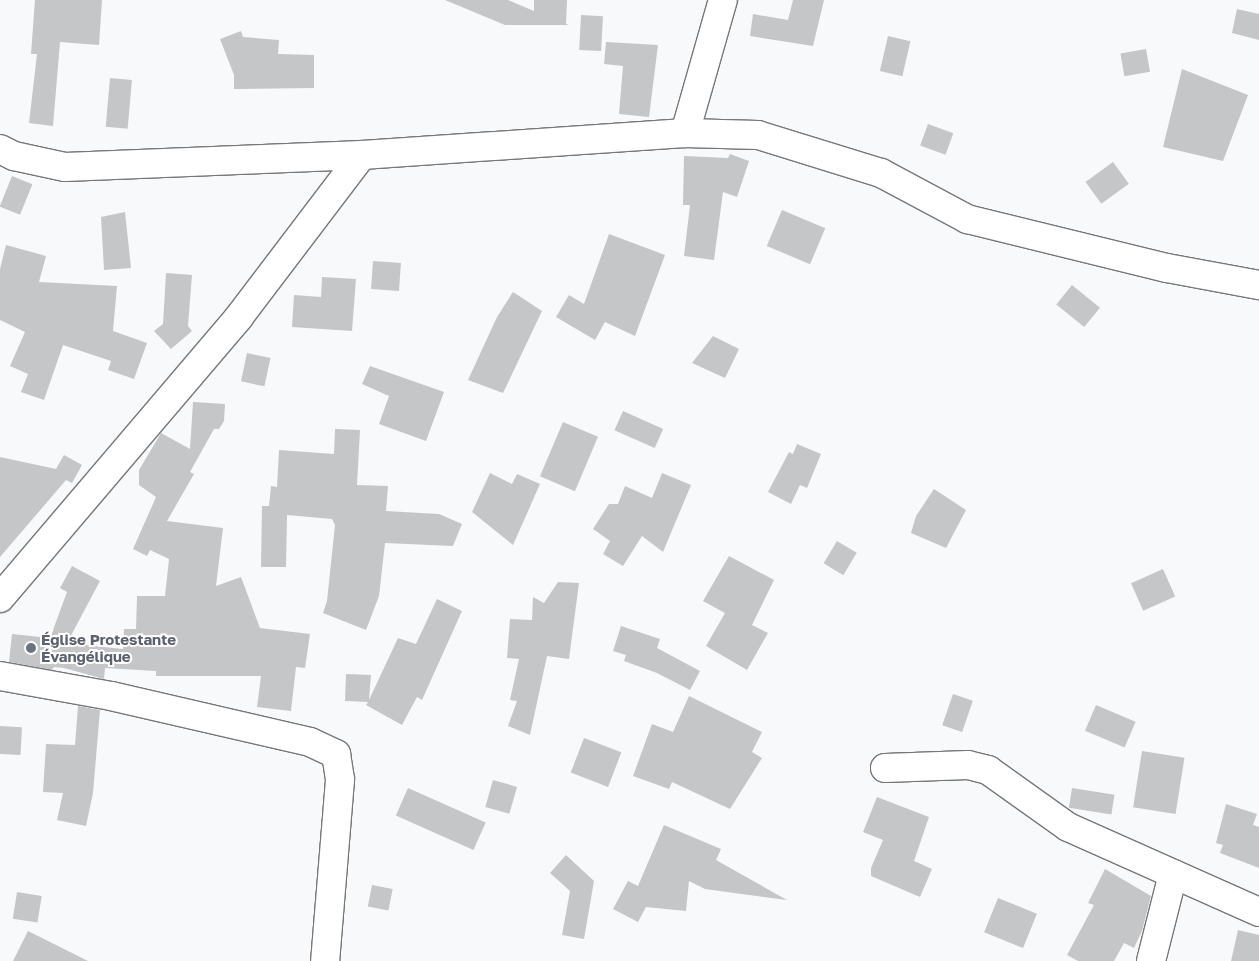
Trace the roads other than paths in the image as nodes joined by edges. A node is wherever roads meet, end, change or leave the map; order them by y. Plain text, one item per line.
1 (723, 0) edge
2 (685, 133) junction
3 (0, 150) edge
4 (362, 155) junction
5 (1259, 285) edge
6 (0, 598) edge
7 (0, 676) edge
8 (885, 768) dead end
9 (1173, 874) junction
10 (1259, 912) edge
11 (325, 961) edge
12 (1151, 961) edge

1 - 2 street
2 - 4 street
2 - 5 street
3 - 4 street
4 - 6 street
7 - 11 street
8 - 9 street
9 - 10 street
9 - 12 street

